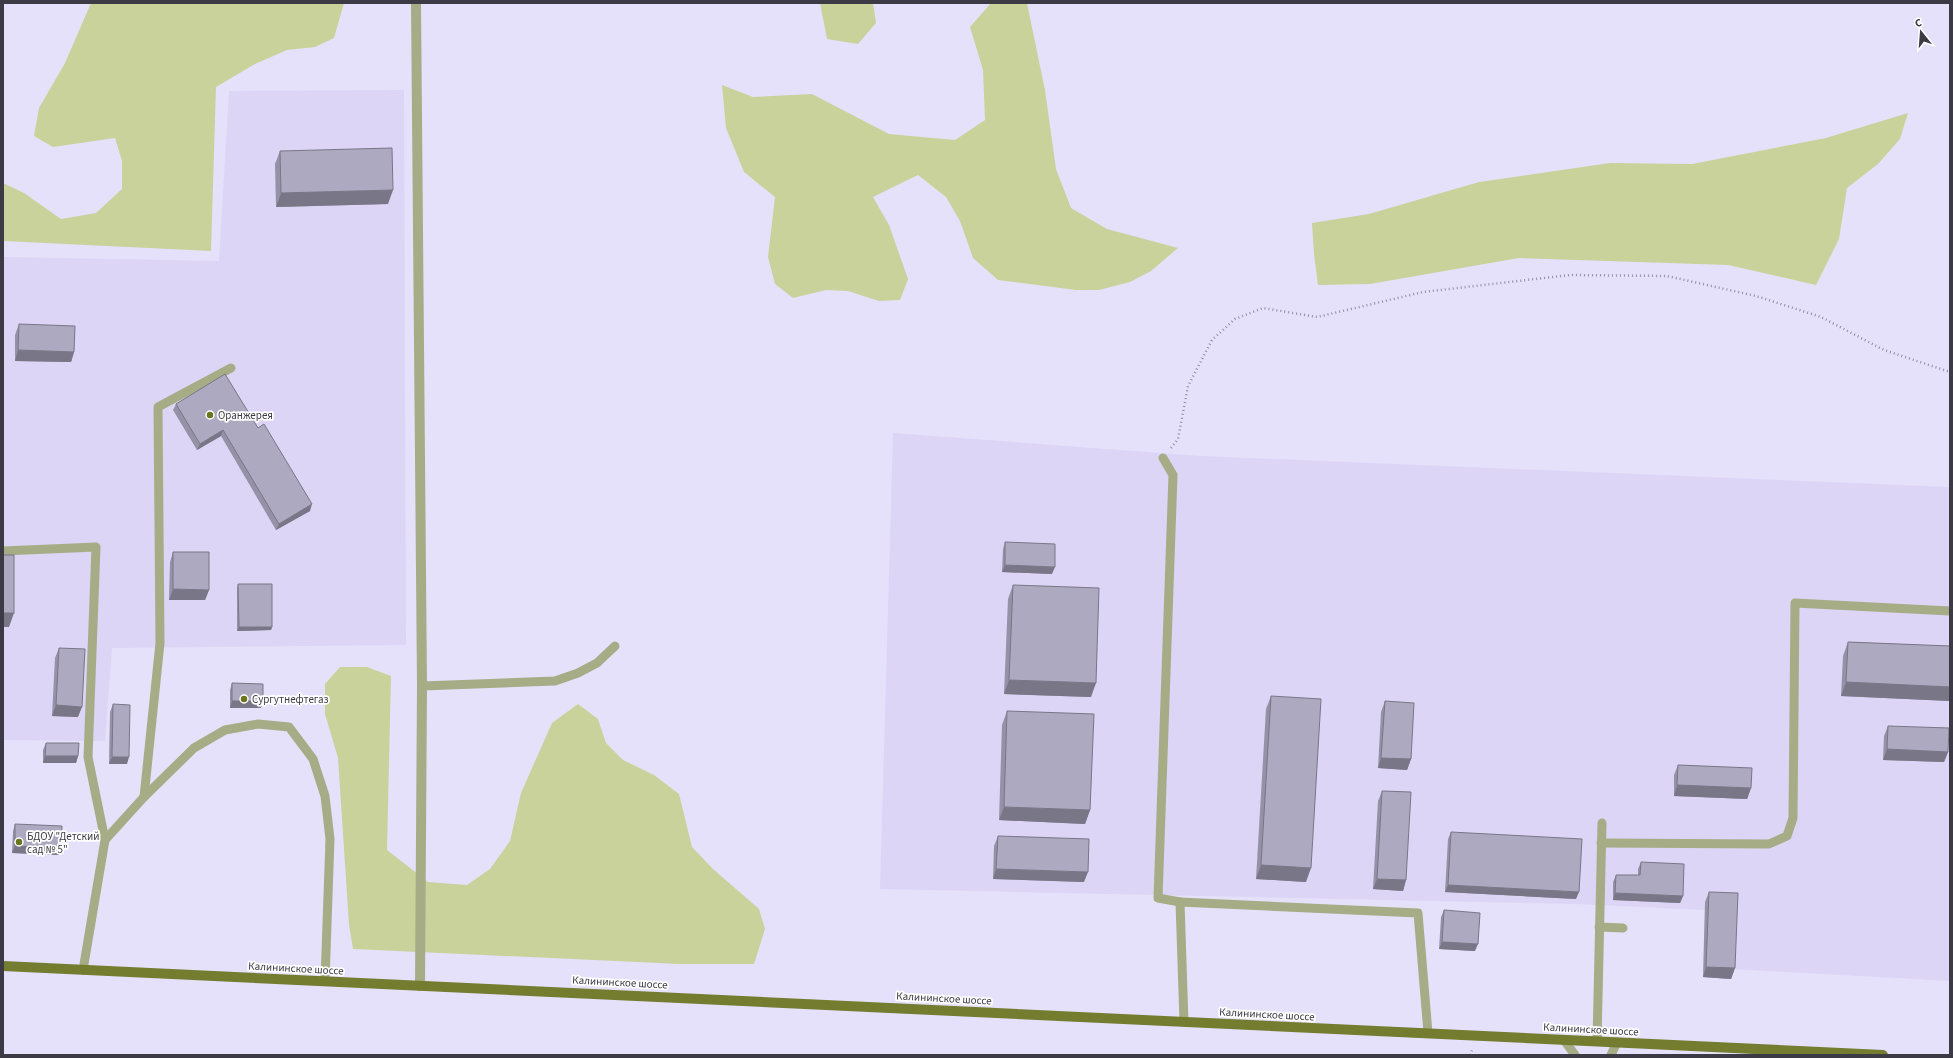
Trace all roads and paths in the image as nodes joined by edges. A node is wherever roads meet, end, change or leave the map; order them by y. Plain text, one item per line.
1 (416, 3) edge
2 (231, 368) dead end
3 (1950, 372) edge
4 (1163, 458) joint
5 (3, 551) edge
6 (1950, 611) edge
7 (615, 646) dead end
8 (422, 686) junction
9 (144, 797) junction
10 (1602, 823) dead end
11 (105, 840) junction
12 (1601, 843) junction
13 (1180, 902) junction
14 (1599, 928) junction
15 (1623, 928) dead end
16 (3, 966) edge
17 (83, 970) junction
18 (325, 981) junction
19 (420, 986) junction
20 (1184, 1022) junction
21 (1428, 1033) junction
22 (1564, 1040) junction
23 (1597, 1041) junction
24 (1617, 1042) junction
25 (1575, 1055) edge
26 (1611, 1055) edge
27 (1883, 1055) edge

1 - 8 street
2 - 9 lane
3 - 4 path
4 - 13 lane
5 - 11 lane
6 - 12 lane
7 - 8 lane
8 - 19 street
9 - 11 lane
9 - 18 lane
10 - 12 lane
11 - 17 lane
12 - 14 lane
13 - 20 lane
13 - 21 lane
14 - 15 lane
14 - 23 lane
16 - 17 main road, Калининское шоссе
17 - 18 main road, Калининское шоссе
18 - 19 main road, Калининское шоссе
19 - 20 main road, Калининское шоссе
20 - 21 main road, Калининское шоссе
21 - 22 main road, Калининское шоссе
22 - 23 main road, Калининское шоссе
22 - 25 lane
23 - 24 main road, Калининское шоссе
24 - 26 lane
24 - 27 main road, Калининское шоссе

